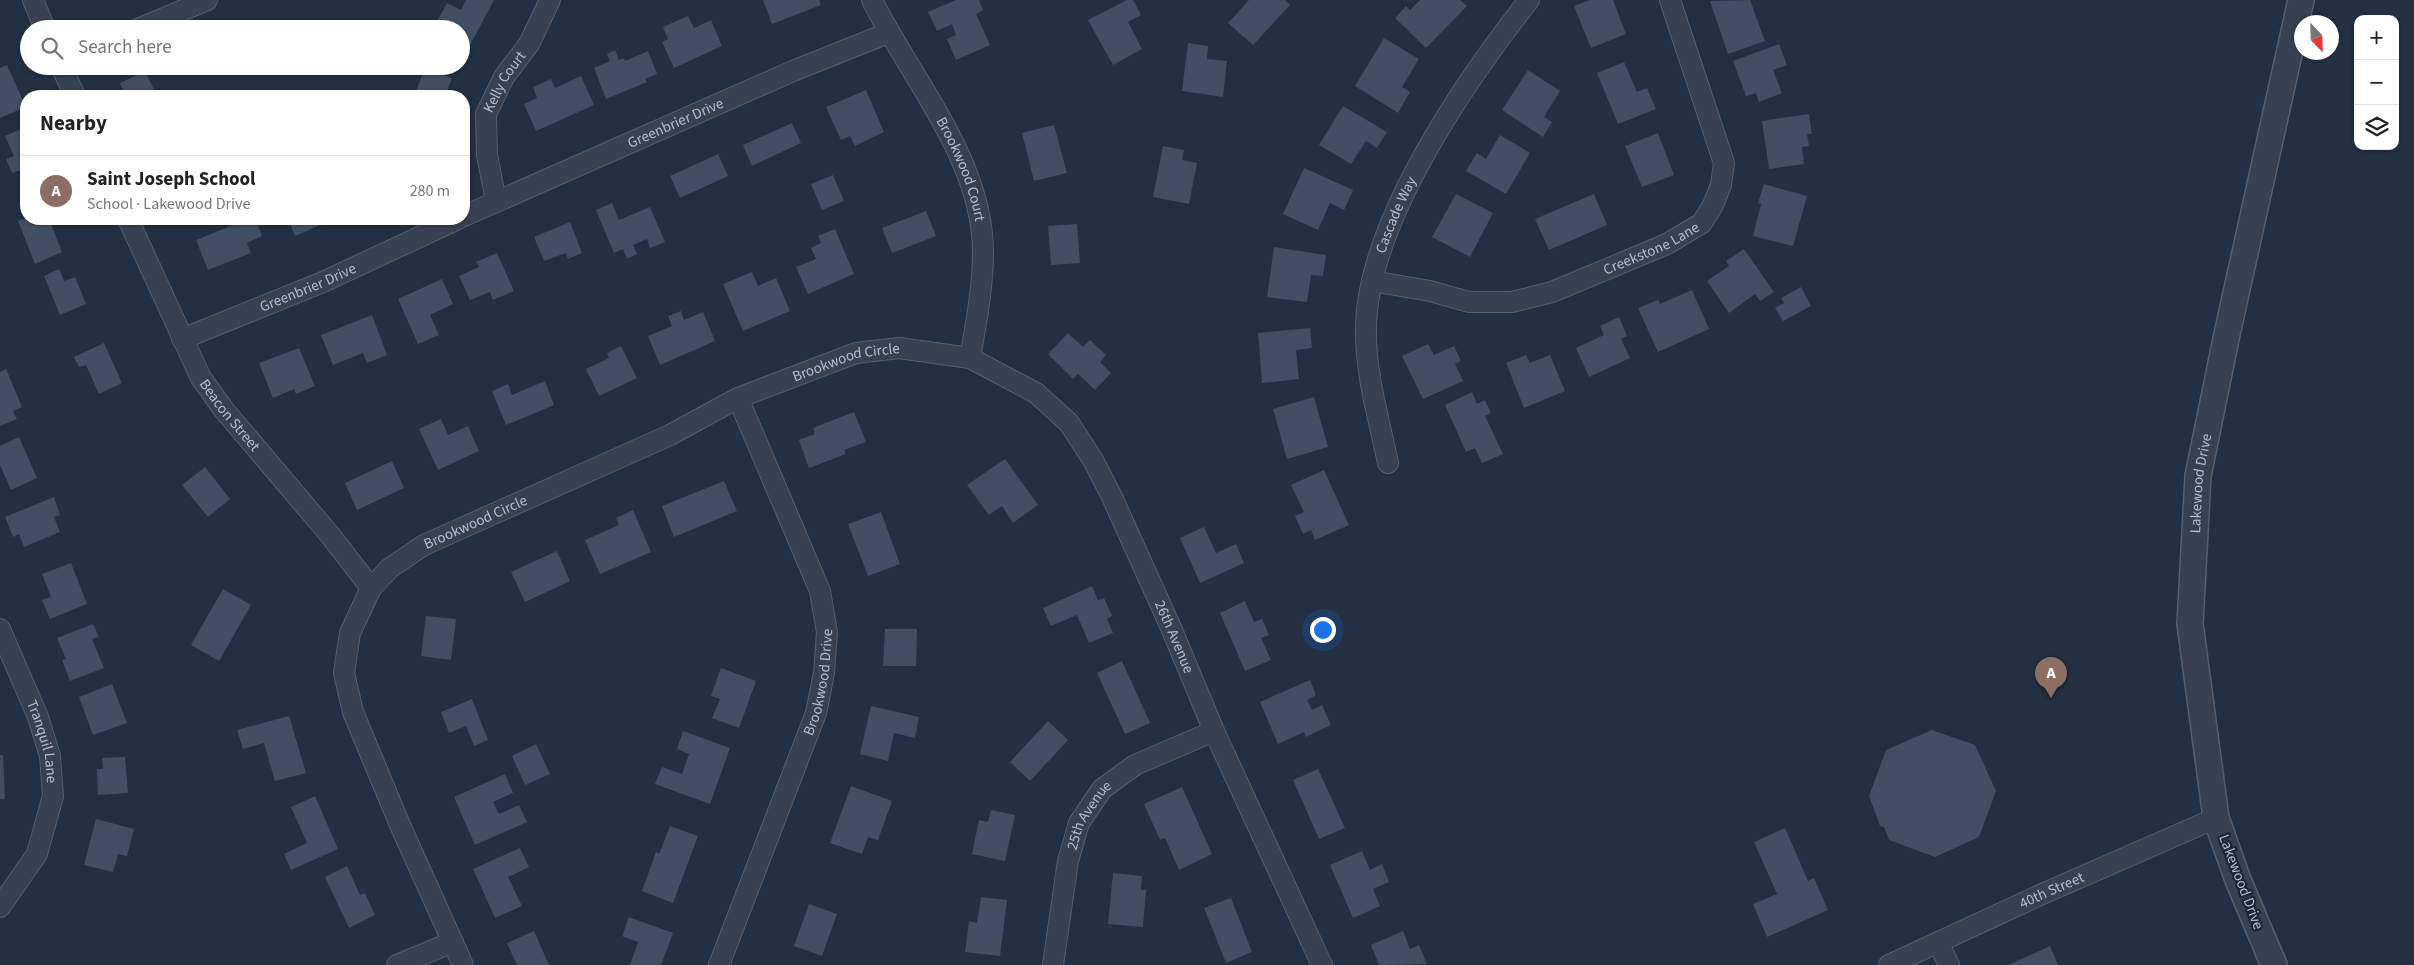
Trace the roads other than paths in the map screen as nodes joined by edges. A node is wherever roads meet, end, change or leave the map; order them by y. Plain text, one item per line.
1 (33, 0) edge
2 (207, 0) edge
3 (550, 0) edge
4 (872, 0) edge
5 (1529, 0) edge
6 (1670, 0) edge
7 (2300, 0) edge
8 (41, 20) edge
9 (159, 20) edge
10 (888, 32) junction
11 (65, 75) edge
12 (71, 90) edge
13 (496, 201) junction
14 (470, 213) edge
15 (131, 225) edge
16 (445, 225) edge
17 (1372, 281) junction
18 (182, 339) junction
19 (970, 358) junction
20 (738, 398) junction
21 (1388, 463) dead end
22 (371, 588) junction
23 (0, 629) edge
24 (1214, 731) junction
25 (2216, 818) junction
26 (0, 907) edge
27 (453, 942) junction
28 (1938, 942) junction
29 (397, 965) edge
30 (463, 965) edge
31 (719, 965) edge
32 (1053, 965) edge
33 (1322, 965) edge
34 (1889, 965) edge
35 (1949, 965) edge
36 (2274, 965) edge

1 - 8 street
2 - 9 street
3 - 13 street, Kelly Court
4 - 10 street, Brookwood Court
5 - 17 street, Cascade Way
6 - 17 street, Creekstone Lane
7 - 25 street, Lakewood Drive
10 - 13 street, Greenbrier Drive
10 - 19 street, Brookwood Court
11 - 12 street
13 - 14 street, Greenbrier Drive
15 - 18 street, Beacon Street
16 - 18 street, Greenbrier Drive
17 - 21 street, Cascade Way
18 - 22 street, Beacon Street
19 - 20 street, Brookwood Circle
19 - 24 street, 26th Avenue
20 - 22 street, Brookwood Circle
20 - 31 street, Brookwood Drive
22 - 27 street, Brookwood Circle
23 - 26 street, Tranquil Lane
24 - 32 street, 25th Avenue
24 - 33 street, 26th Avenue
25 - 28 street, 40th Street
25 - 36 street, Lakewood Drive
27 - 29 street
27 - 30 street, Brookwood Circle
28 - 34 street, 40th Street
28 - 35 street

